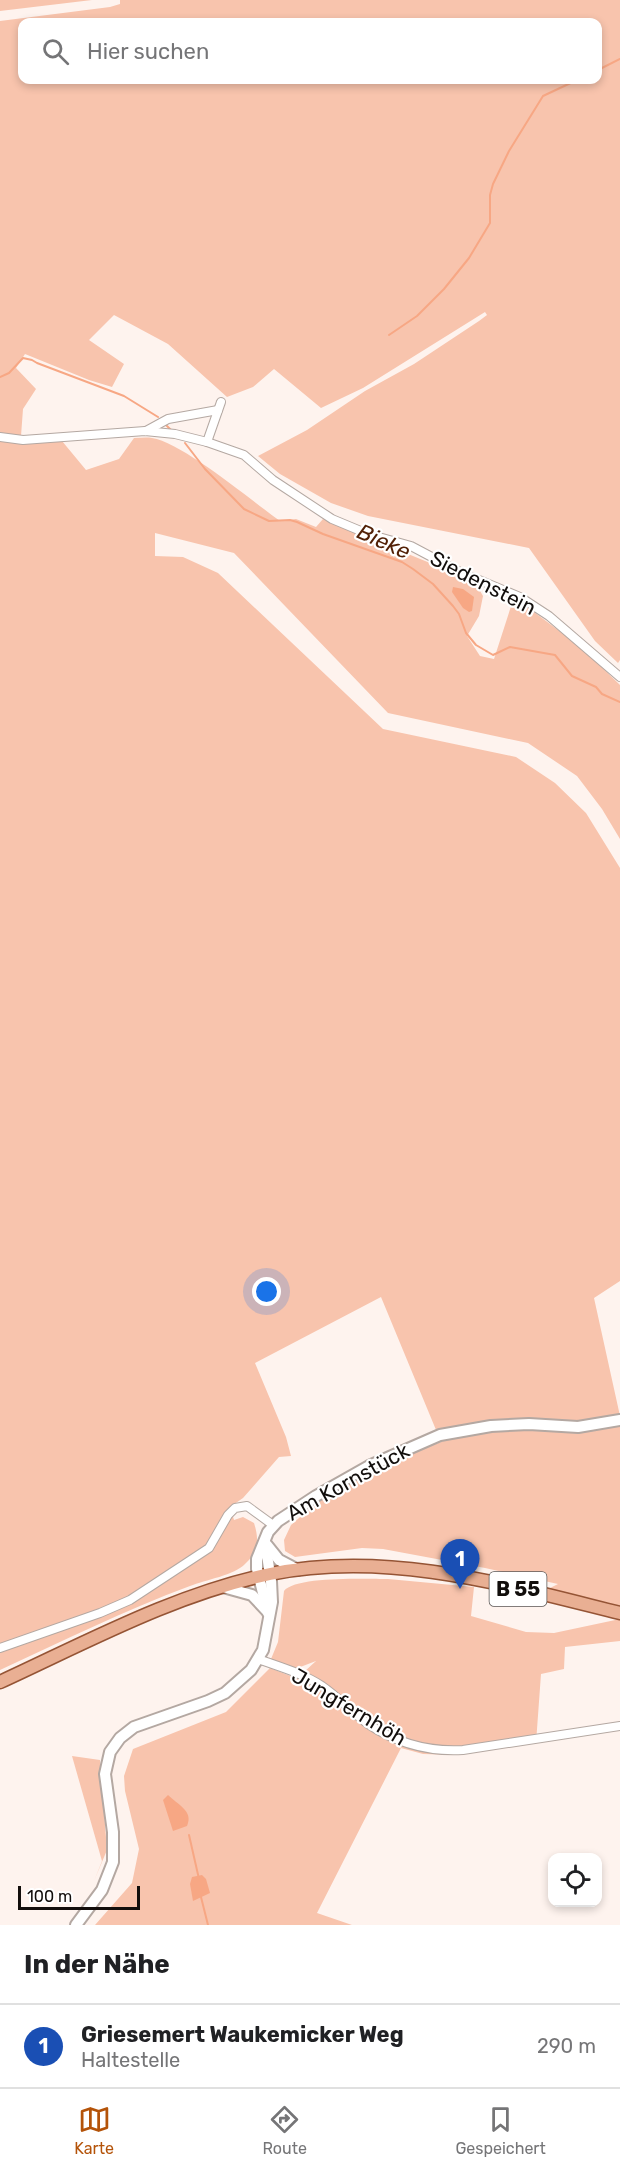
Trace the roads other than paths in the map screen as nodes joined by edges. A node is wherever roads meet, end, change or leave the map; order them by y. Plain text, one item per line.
1 (145, 431) junction
2 (0, 437) edge
3 (207, 442) junction
4 (620, 677) edge
5 (620, 1420) edge
6 (273, 1525) junction
7 (265, 1542) junction
8 (299, 1570) junction
9 (264, 1576) junction
10 (223, 1587) junction
11 (620, 1613) edge
12 (268, 1616) junction
13 (0, 1648) edge
14 (258, 1659) junction
15 (0, 1682) edge
16 (620, 1726) edge
17 (76, 1925) edge

1 - 2 street, Siedenstein
1 - 3 street, Siedenstein
1 - 3 street
3 - 4 street, Siedenstein
5 - 6 street, Am Kornstück
6 - 7 street, Am Kornstück
6 - 13 street
7 - 8 street
7 - 9 street, Am Kornstück
8 - 9 main road, B 55
8 - 11 main road, B 55
9 - 10 main road, B 55
9 - 12 street, Am Kornstück
10 - 12 street
10 - 15 main road, B 55
12 - 14 street
14 - 16 street, Jungfernhöh
14 - 17 street

